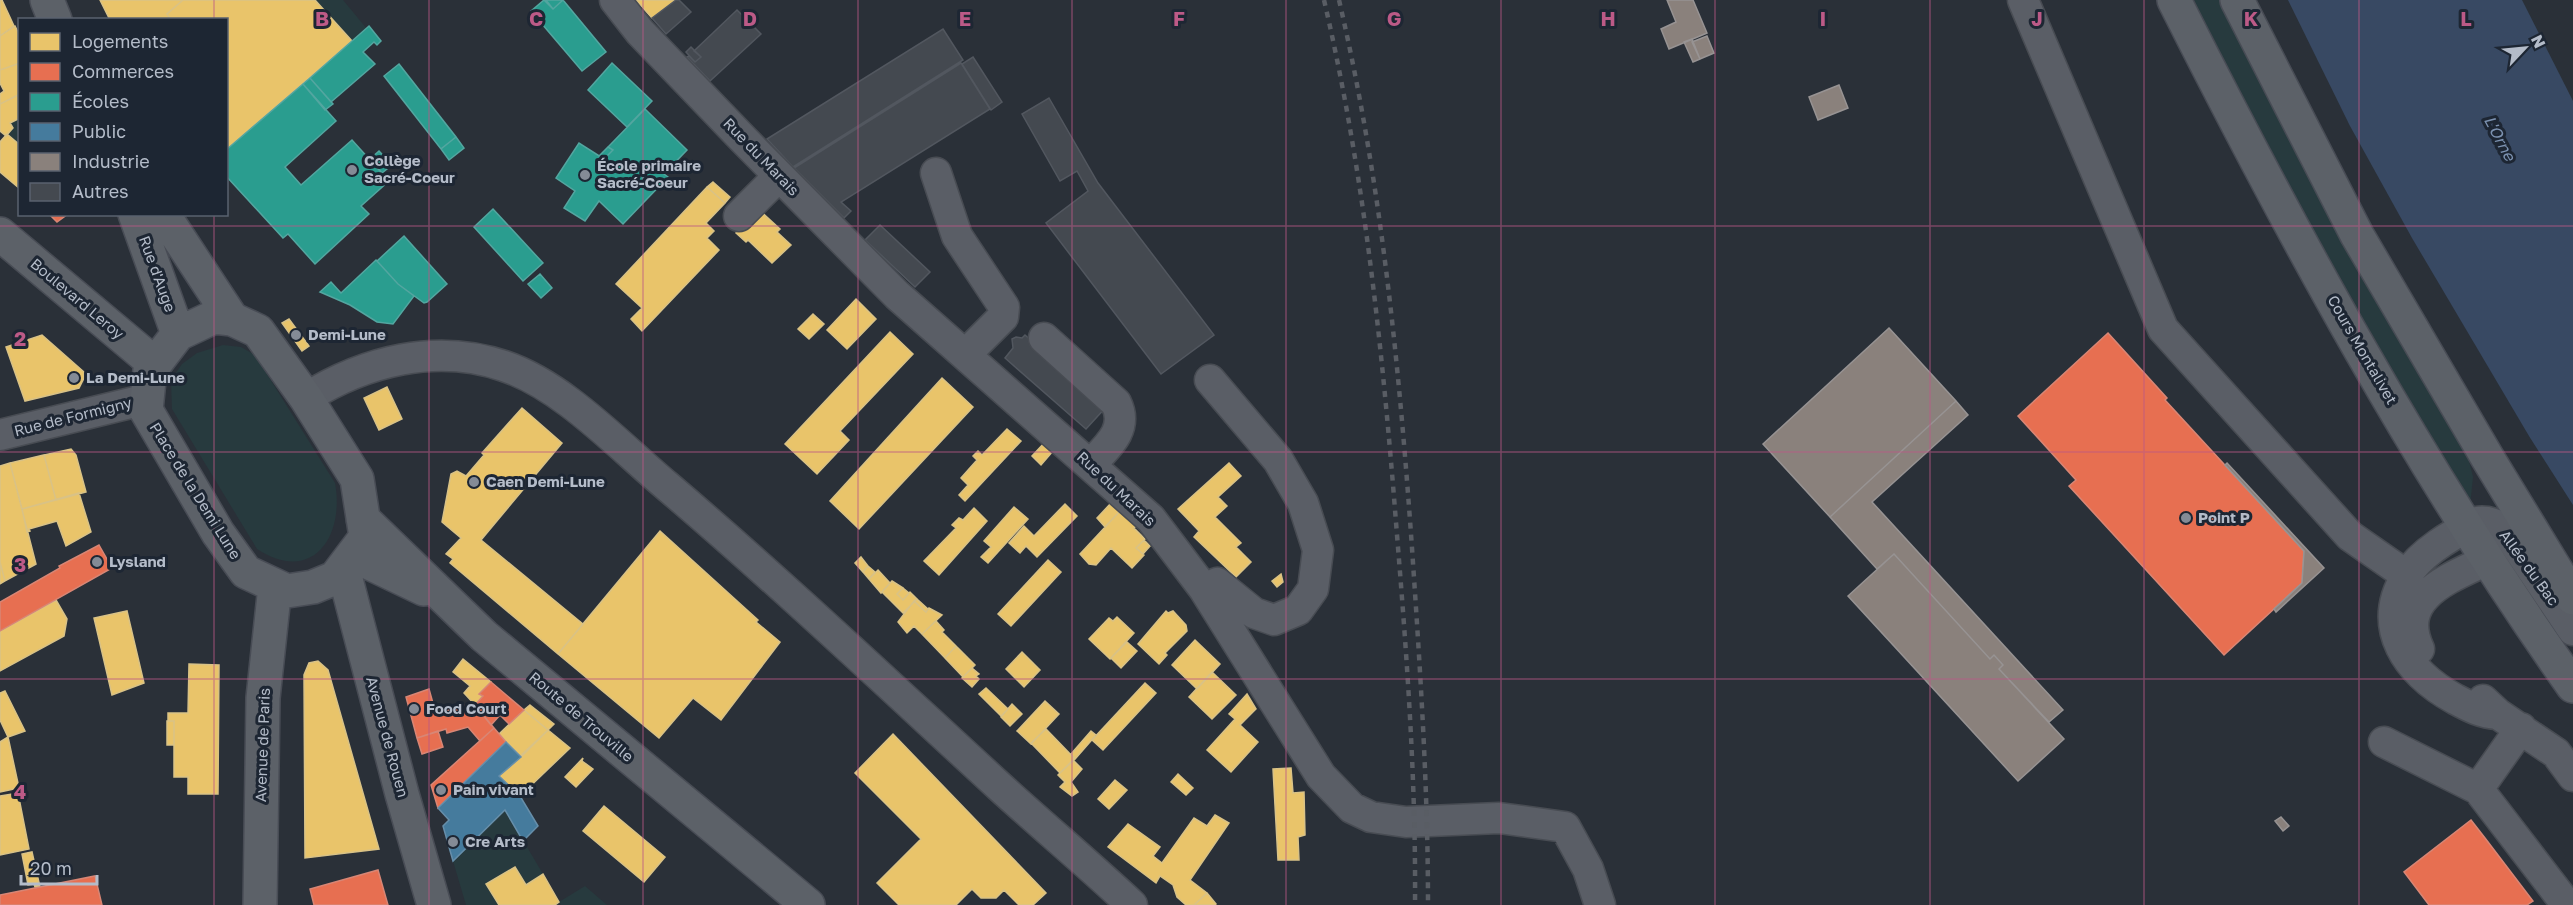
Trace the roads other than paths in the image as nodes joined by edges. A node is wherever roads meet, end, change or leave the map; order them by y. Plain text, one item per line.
1 (46, 0) edge
2 (615, 0) edge
3 (2023, 0) edge
4 (2174, 0) edge
5 (2237, 0) edge
6 (54, 18) edge
7 (936, 173) dead end
8 (779, 176) junction
9 (136, 216) edge
10 (164, 216) edge
11 (739, 216) dead end
12 (0, 234) edge
13 (232, 319) junction
14 (178, 334) junction
15 (1044, 338) dead end
16 (965, 355) junction
17 (155, 364) junction
18 (1210, 380) dead end
19 (306, 398) junction
20 (147, 399) junction
21 (0, 435) edge
22 (1090, 465) junction
23 (363, 519) junction
24 (2466, 527) junction
25 (2487, 560) junction
26 (348, 561) junction
27 (2406, 575) junction
28 (275, 586) junction
29 (1204, 589) junction
30 (2573, 598) edge
31 (457, 612) junction
32 (2573, 630) edge
33 (2573, 686) edge
34 (2509, 721) junction
35 (2384, 742) dead end
36 (2573, 776) edge
37 (2478, 789) junction
38 (260, 905) edge
39 (434, 905) edge
40 (808, 905) edge
41 (1132, 905) edge
42 (1600, 905) edge
43 (2567, 905) edge

1 - 6 main road
2 - 8 street, Rue du Marais
3 - 27 street
4 - 24 main road, Cours Montalivet
5 - 30 main road
7 - 16 street
8 - 11 street
8 - 16 street, Rue du Marais
9 - 14 main road, Rue d'Auge
10 - 13 main road, Rue d'Auge
12 - 17 main road, Boulevard Leroy
13 - 14 main road, Place de la Demi Lune
13 - 19 main road, Place de la Demi Lune
14 - 17 main road, Place de la Demi Lune
15 - 22 street
16 - 22 street, Rue du Marais
17 - 20 main road, Place de la Demi Lune
18 - 29 street
19 - 23 main road, Place de la Demi Lune
19 - 41 street
20 - 21 street, Rue de Formigny
20 - 28 main road, Place de la Demi Lune
22 - 29 street, Rue du Marais
23 - 26 main road, Place de la Demi Lune
23 - 31 main road, Route de Trouville
24 - 25 main road, Cours Montalivet
24 - 27 street, Allée du Bac
24 - 32 street, Allée du Bac
25 - 33 main road, Cours Montalivet
25 - 34 street, Allée du Bac
26 - 28 main road, Place de la Demi Lune
26 - 31 main road
26 - 39 main road, Avenue de Rouen
27 - 34 street, Allée du Bac
28 - 38 main road, Avenue de Paris
29 - 42 street, Rue du Marais
31 - 40 main road, Route de Trouville
34 - 36 street, Allée du Bac
34 - 37 street
35 - 37 street
37 - 43 street

